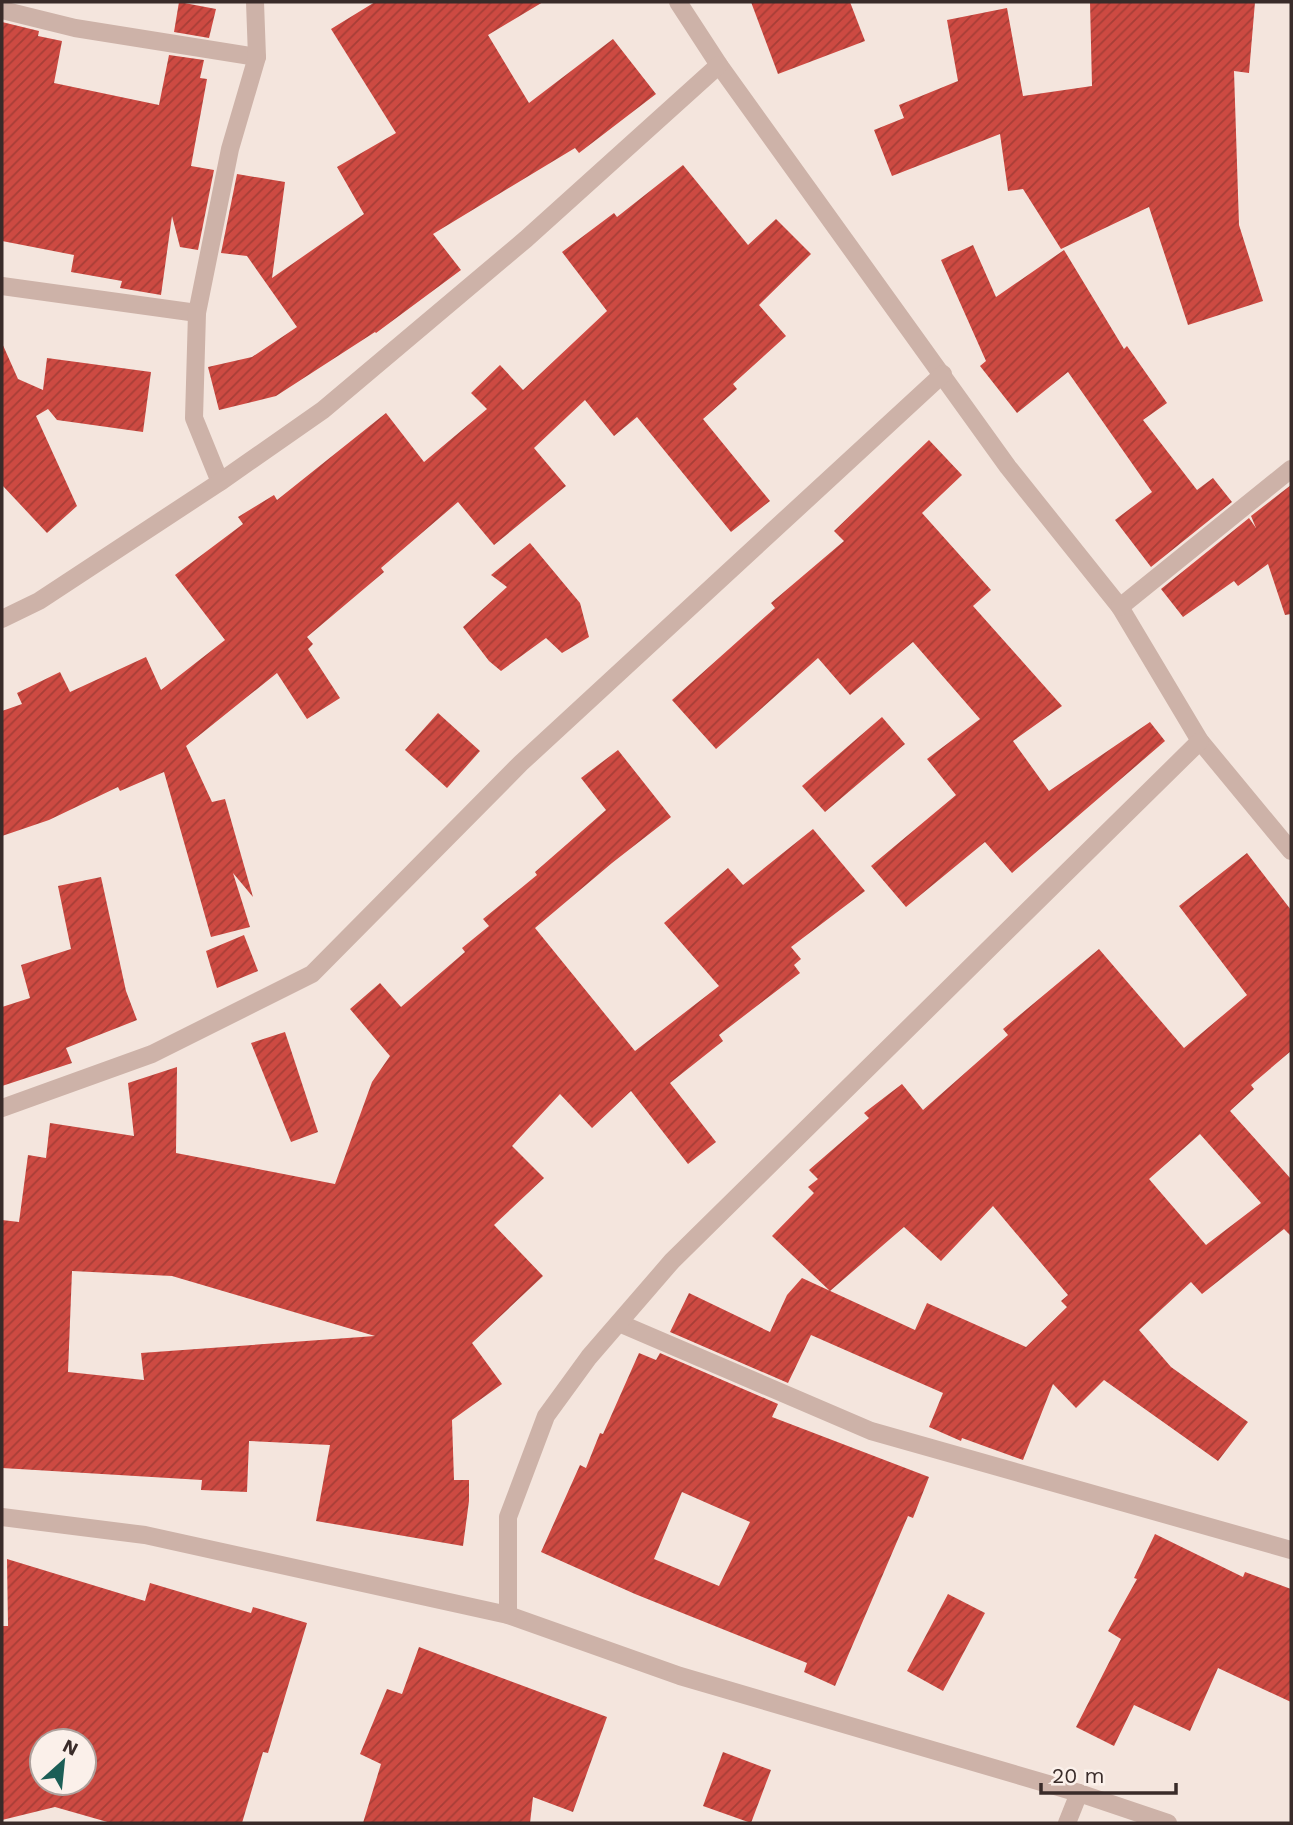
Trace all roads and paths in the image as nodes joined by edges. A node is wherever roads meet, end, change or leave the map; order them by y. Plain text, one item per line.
1 (255, 2) edge
2 (678, 2) edge
3 (2, 10) edge
4 (257, 57) junction
5 (719, 65) junction
6 (2, 286) edge
7 (197, 313) junction
8 (943, 374) junction
9 (1291, 469) edge
10 (220, 482) junction
11 (1121, 607) junction
12 (2, 619) edge
13 (1200, 741) junction
14 (1291, 851) edge
15 (2, 1108) edge
16 (619, 1323) junction
17 (2, 1517) edge
18 (1291, 1550) edge
19 (508, 1615) junction
20 (1079, 1793) junction
21 (1067, 1823) edge
22 (1168, 1823) edge

1 - 4 street
2 - 5 street
3 - 4 street
4 - 7 street
5 - 8 street
5 - 10 street
6 - 7 street
7 - 10 street
8 - 11 street
8 - 15 street
9 - 11 street
10 - 12 street
11 - 13 street
13 - 14 street
13 - 16 street
16 - 18 street
16 - 19 street
17 - 19 street
19 - 20 street
20 - 21 street
20 - 22 street

